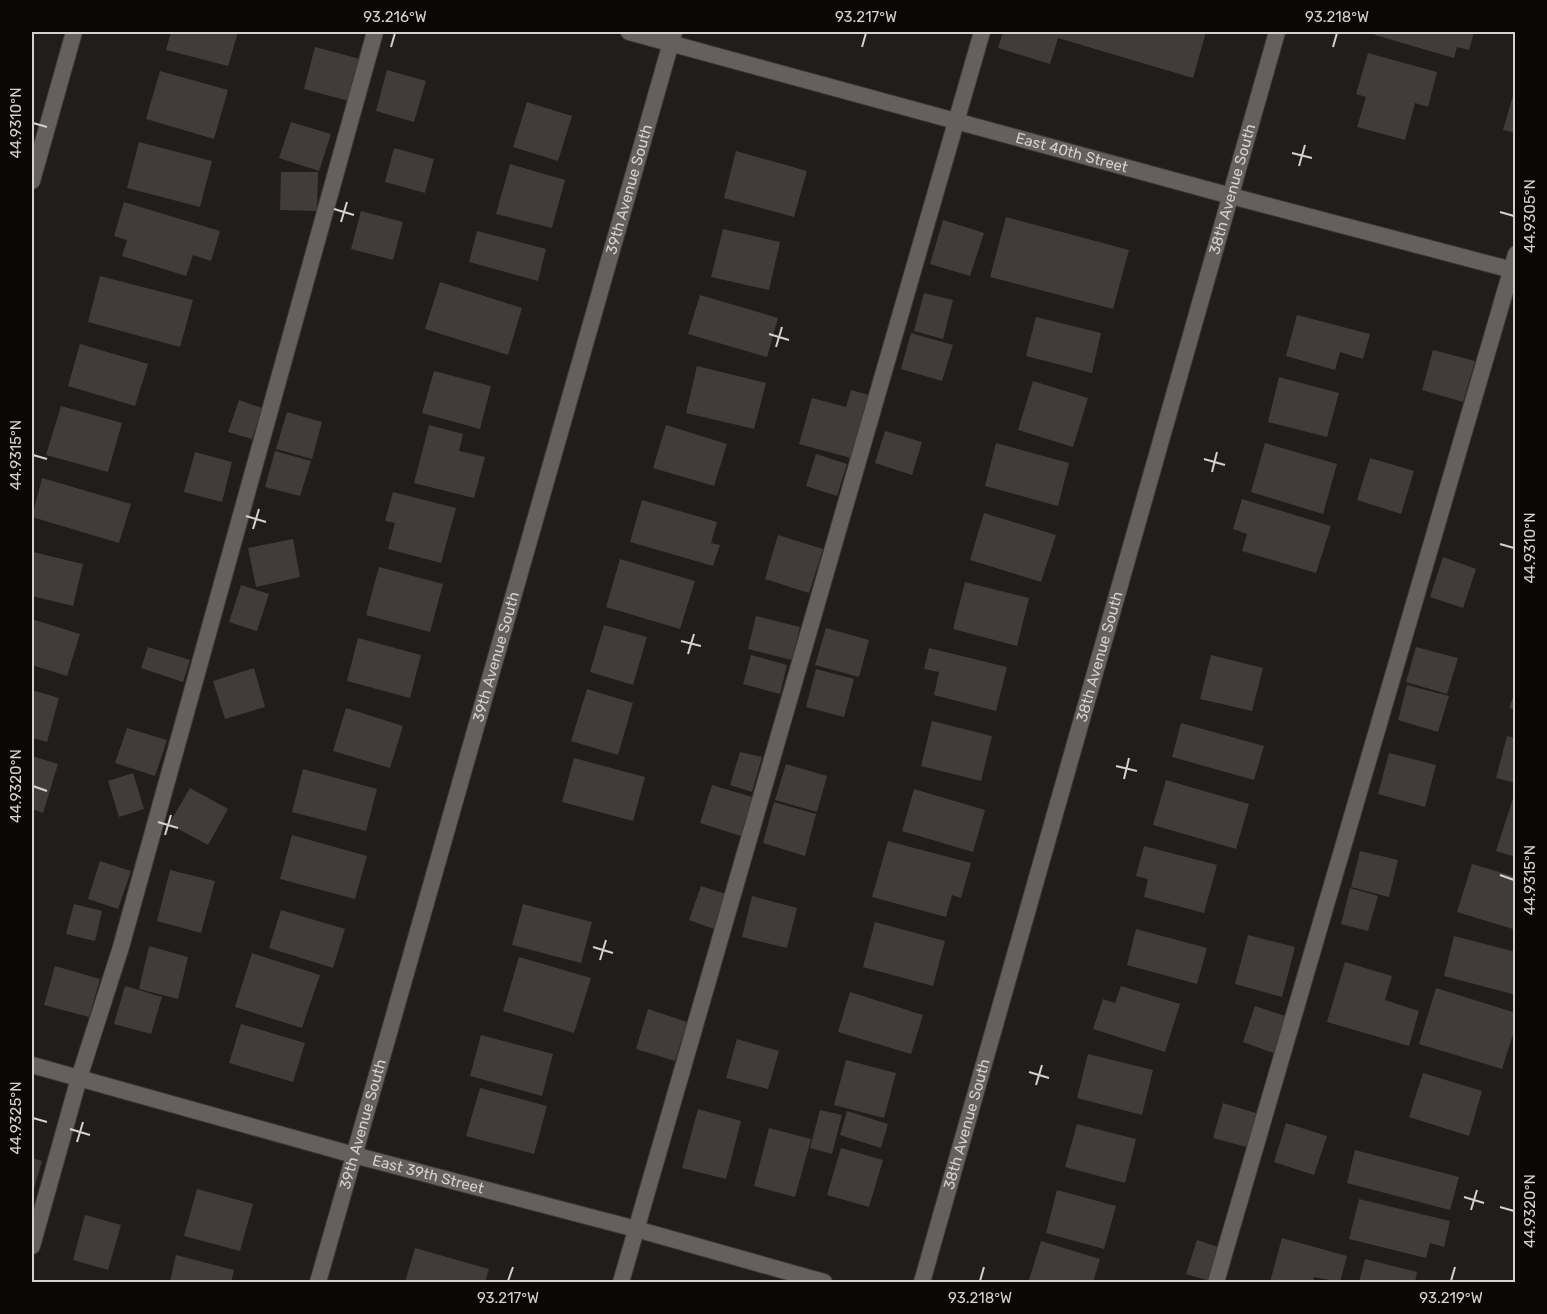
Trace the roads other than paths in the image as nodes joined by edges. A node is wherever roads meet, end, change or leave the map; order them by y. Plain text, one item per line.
1 (74, 32) edge
2 (375, 32) edge
3 (629, 32) edge
4 (982, 32) edge
5 (1277, 32) edge
6 (672, 37) edge
7 (957, 121) junction
8 (32, 181) edge
9 (1231, 196) junction
10 (1514, 265) edge
11 (32, 1065) edge
12 (79, 1078) junction
13 (354, 1155) junction
14 (636, 1229) junction
15 (32, 1246) edge
16 (318, 1282) edge
17 (621, 1282) edge
18 (824, 1282) edge
19 (922, 1282) edge
20 (1216, 1282) edge

1 - 8 street
2 - 12 street
3 - 6 street, East 40th Street
4 - 7 street
5 - 9 street, 38th Avenue South
6 - 7 street, East 40th Street
6 - 13 street, 39th Avenue South
7 - 9 street, East 40th Street
7 - 14 street
9 - 10 street, East 40th Street
9 - 19 street, 38th Avenue South
10 - 20 street
11 - 12 street, East 39th Street
12 - 13 street, East 39th Street
12 - 15 street
13 - 14 street, East 39th Street
13 - 16 street, 39th Avenue South
14 - 17 street
14 - 18 street, East 39th Street

